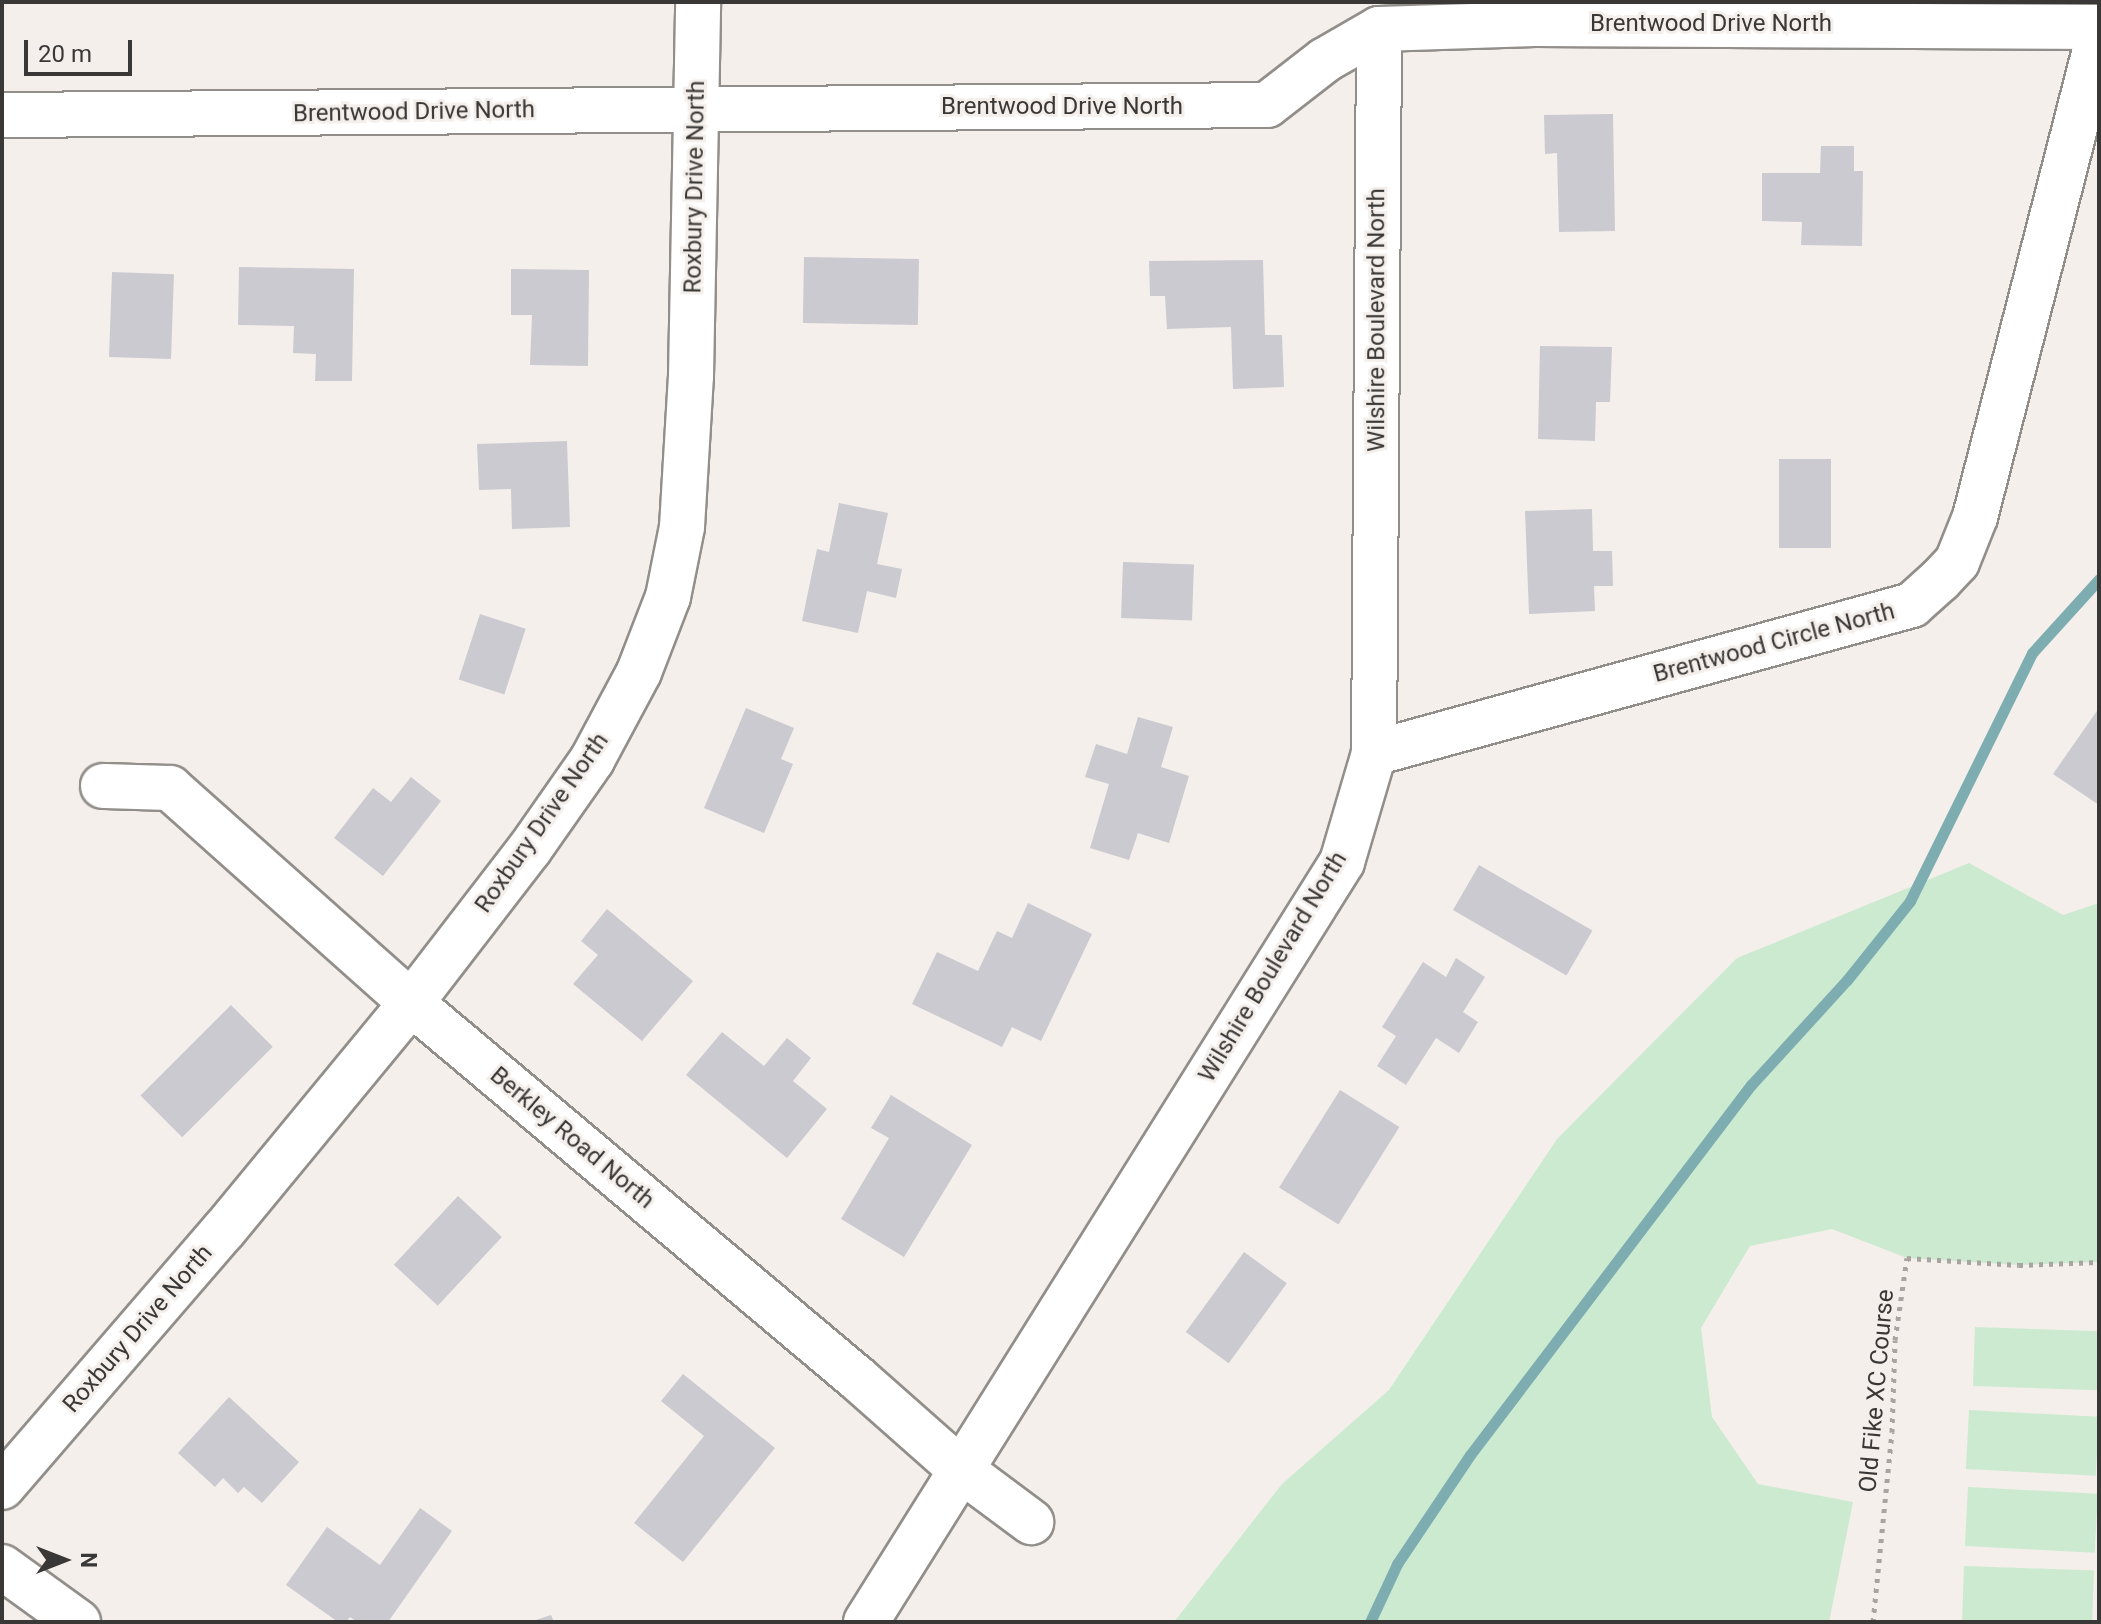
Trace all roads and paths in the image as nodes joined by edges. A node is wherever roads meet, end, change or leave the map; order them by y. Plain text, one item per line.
1 (698, 2) edge
2 (2099, 27) edge
3 (1379, 29) junction
4 (2099, 35) edge
5 (698, 109) junction
6 (2, 115) edge
7 (1374, 753) junction
8 (103, 786) dead end
9 (411, 1003) junction
10 (2099, 1262) edge
11 (960, 1469) junction
12 (2, 1487) edge
13 (1031, 1522) dead end
14 (2, 1567) edge
15 (78, 1622) edge
16 (866, 1622) edge
17 (1873, 1622) edge

1 - 5 street, Roxbury Drive North
2 - 3 street, Brentwood Drive North
3 - 5 street, Brentwood Drive North
3 - 7 street, Wilshire Boulevard North
4 - 7 street, Brentwood Circle North
5 - 6 street, Brentwood Drive North
5 - 9 street, Roxbury Drive North
7 - 11 street, Wilshire Boulevard North
8 - 9 street, Berkley Road North
9 - 11 street, Berkley Road North
9 - 12 street, Roxbury Drive North
10 - 17 path, Old Fike XC Course
11 - 13 street, Berkley Road North
11 - 16 street, Wilshire Boulevard North
14 - 15 street

